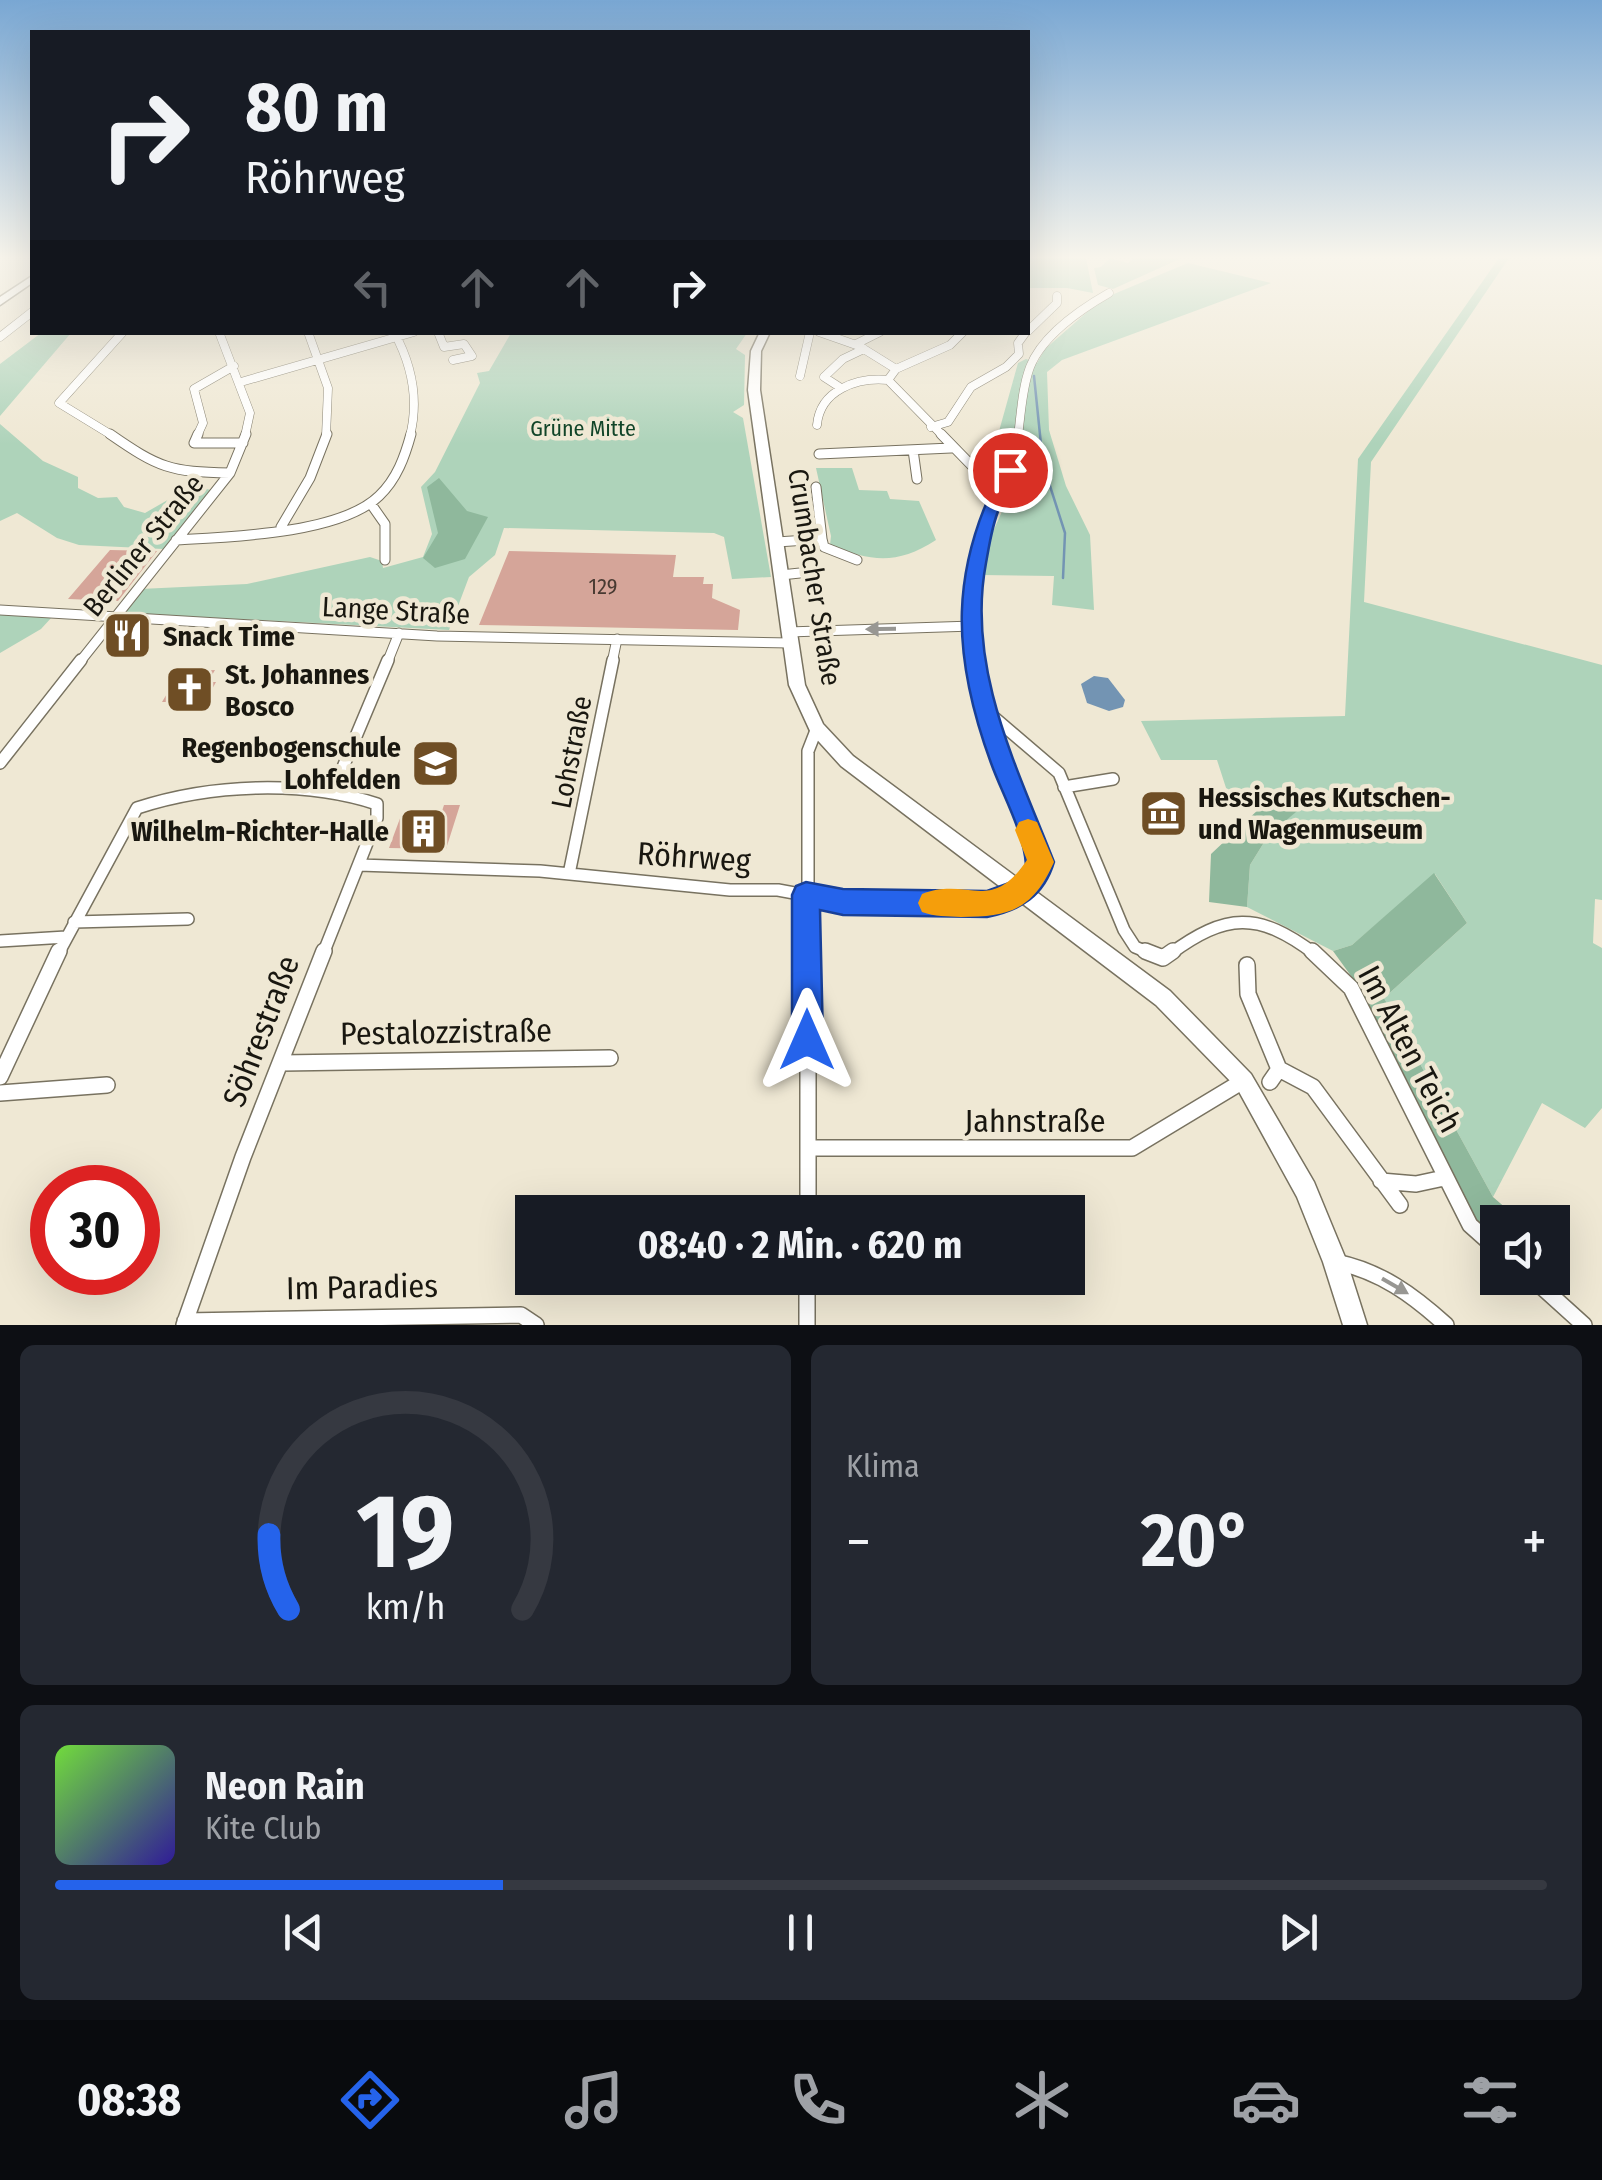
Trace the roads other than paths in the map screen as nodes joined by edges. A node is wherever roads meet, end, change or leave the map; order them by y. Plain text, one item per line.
1 (22, 320) edge
2 (1074, 320) edge
3 (120, 335) edge
4 (221, 335) edge
5 (309, 335) edge
6 (395, 335) edge
7 (439, 335) edge
8 (764, 335) edge
9 (809, 335) edge
10 (827, 335) edge
11 (876, 335) edge
12 (960, 335) edge
13 (1024, 335) edge
14 (0, 337) edge
15 (860, 347) junction
16 (452, 360) dead end
17 (322, 361) junction
18 (234, 366) junction
19 (896, 369) junction
20 (800, 376) dead end
21 (888, 380) junction
22 (240, 382) junction
23 (842, 388) junction
24 (100, 412) dead end
25 (88, 421) junction
26 (817, 425) dead end
27 (931, 427) junction
28 (242, 443) junction
29 (951, 448) junction
30 (914, 450) junction
31 (819, 454) dead end
32 (230, 473) junction
33 (917, 479) dead end
34 (816, 487) dead end
35 (994, 500) junction
36 (370, 504) junction
37 (280, 526) junction
38 (822, 539) junction
39 (176, 540) junction
40 (777, 542) junction
41 (385, 560) dead end
42 (857, 560) dead end
43 (800, 573) dead end
44 (781, 574) junction
45 (0, 610) edge
46 (114, 616) junction
47 (973, 626) junction
48 (398, 633) junction
49 (789, 638) junction
50 (617, 639) junction
51 (982, 708) junction
52 (817, 728) junction
53 (0, 763) edge
54 (1114, 779) dead end
55 (1064, 787) junction
56 (333, 791) junction
57 (359, 865) junction
58 (569, 874) junction
59 (1022, 891) junction
60 (806, 895) junction
61 (188, 919) dead end
62 (74, 922) junction
63 (66, 937) junction
64 (0, 941) edge
65 (1150, 955) junction
66 (1247, 965) dead end
67 (1135, 976) junction
68 (610, 1058) dead end
69 (282, 1063) junction
70 (0, 1077) edge
71 (1244, 1080) junction
72 (108, 1086) dead end
73 (0, 1093) edge
74 (808, 1148) junction
75 (1444, 1178) junction
76 (1381, 1181) junction
77 (808, 1195) edge
78 (1400, 1205) dead end
79 (1480, 1234) edge
80 (1336, 1262) junction
81 (807, 1295) edge
82 (1551, 1295) edge
83 (184, 1323) edge
84 (536, 1325) edge
85 (806, 1325) edge
86 (1355, 1325) edge
87 (1446, 1325) edge
88 (1584, 1325) edge

1 - 14 street
2 - 35 street
3 - 25 street
4 - 18 street, Berliner Straße
5 - 17 street
6 - 17 street
6 - 36 street
7 - 16 street
8 - 40 main road, Crumbacher Straße
9 - 20 street
10 - 15 street
11 - 15 street
12 - 19 street
13 - 27 street
15 - 19 street
15 - 23 street
17 - 22 street
17 - 37 street
18 - 22 street, Berliner Straße
18 - 28 street
19 - 21 street
21 - 23 street
21 - 27 street
22 - 28 street, Berliner Straße
23 - 26 street
24 - 25 street
25 - 32 street
27 - 29 street
28 - 32 street, Berliner Straße
29 - 30 street
29 - 35 street
30 - 31 street
30 - 33 street
32 - 39 street, Berliner Straße
34 - 38 street
35 - 47 street
36 - 37 street
36 - 41 street
37 - 39 street
38 - 40 street
38 - 42 street
39 - 46 street, Berliner Straße
40 - 44 main road, Crumbacher Straße
43 - 44 street
44 - 49 main road, Crumbacher Straße
45 - 46 street, Lange Straße
46 - 48 street, Lange Straße
46 - 53 street, Berliner Straße
47 -> 49 street, Lange Straße
47 - 51 street
48 - 50 street, Lange Straße
48 - 56 street
49 - 50 street, Lange Straße
49 - 52 main road, Crumbacher Straße
50 - 58 street, Lohstraße
51 - 55 street
51 - 59 street
52 - 59 main road, Crumbacher Straße
52 - 60 street
54 - 55 street
55 - 65 street
56 - 57 street, Söhrestraße
56 - 62 street
57 - 58 street, Röhrweg
57 - 69 street, Söhrestraße
58 - 60 street, Röhrweg
59 - 60 street, Röhrweg
59 - 67 main road, Crumbacher Straße
60 - 74 street
61 - 62 street
62 - 63 street
63 - 64 street
63 - 70 street
65 - 67 street
65 - 75 street, Im Alten Teich
66 - 76 street
67 - 71 main road, Crumbacher Straße
68 - 69 street, Pestalozzistraße
69 - 83 street, Söhrestraße
71 - 74 street, Jahnstraße
71 - 80 main road, Crumbacher Straße
72 - 73 street
74 - 77 street
75 - 76 street
75 - 79 street, Im Alten Teich
76 - 78 street
80 - 86 main road, Crumbacher Straße
80 -> 87 street
81 - 85 street
82 - 88 street
83 - 84 street, Im Paradies

